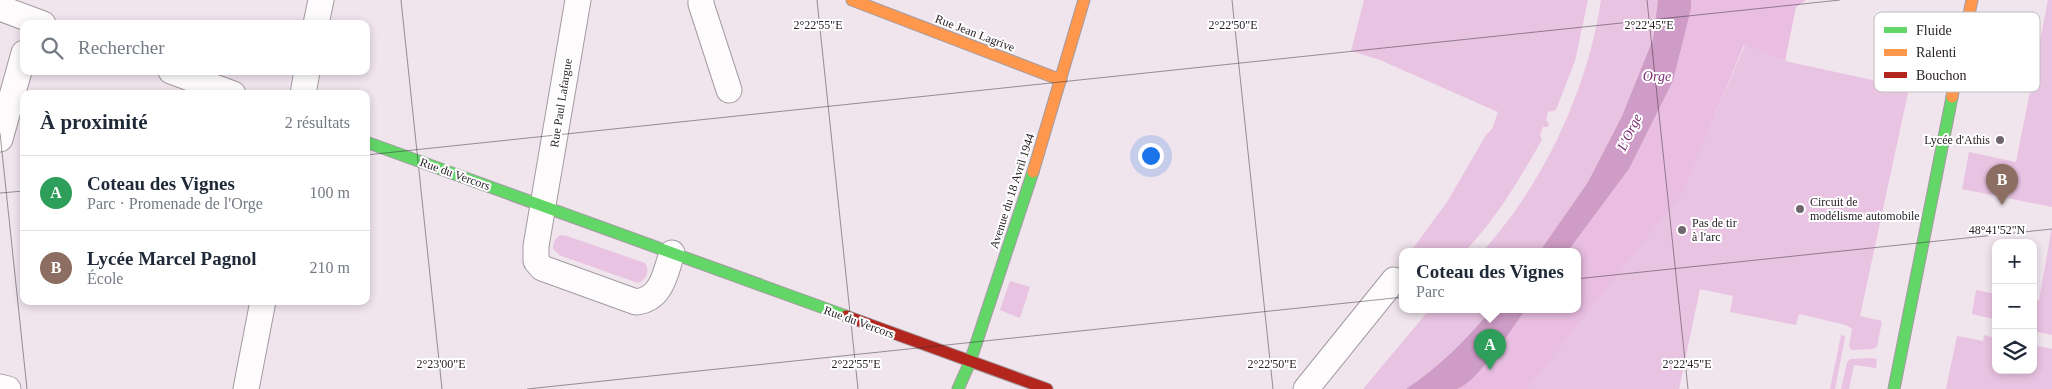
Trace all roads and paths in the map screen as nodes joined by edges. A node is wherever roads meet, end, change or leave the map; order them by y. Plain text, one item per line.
1 (321, 0) edge
2 (578, 0) edge
3 (702, 0) edge
4 (852, 0) edge
5 (1084, 0) edge
6 (0, 8) edge
7 (31, 20) edge
8 (317, 20) edge
9 (20, 67) edge
10 (182, 75) edge
11 (306, 75) edge
12 (1061, 80) junction
13 (222, 90) edge
14 (304, 90) edge
15 (729, 90) dead end
16 (1954, 92) edge
17 (0, 139) edge
18 (370, 143) edge
19 (543, 206) junction
20 (672, 253) junction
21 (1394, 280) dead end
22 (262, 305) edge
23 (970, 362) junction
24 (0, 387) edge
25 (8, 389) edge
26 (246, 389) edge
27 (958, 389) edge
28 (1047, 389) edge
29 (1306, 389) edge
30 (1894, 389) edge

1 - 8 street
2 - 19 street, Rue Paul Lafargue
3 - 15 street
4 - 12 street, Rue Jean Lagrive
5 - 12 street, Avenue du 18 Avril 1944
6 - 7 street
9 - 17 street
10 - 13 street
11 - 14 street
12 - 23 street, Avenue du 18 Avril 1944
16 - 30 street
18 - 19 street, Rue du Vercors
19 - 20 street, Rue du Vercors
19 - 20 street
20 - 23 street, Rue du Vercors
21 - 29 street
22 - 26 street
23 - 27 street, Avenue du 18 Avril 1944
23 - 28 street, Rue du Vercors
24 - 25 street

